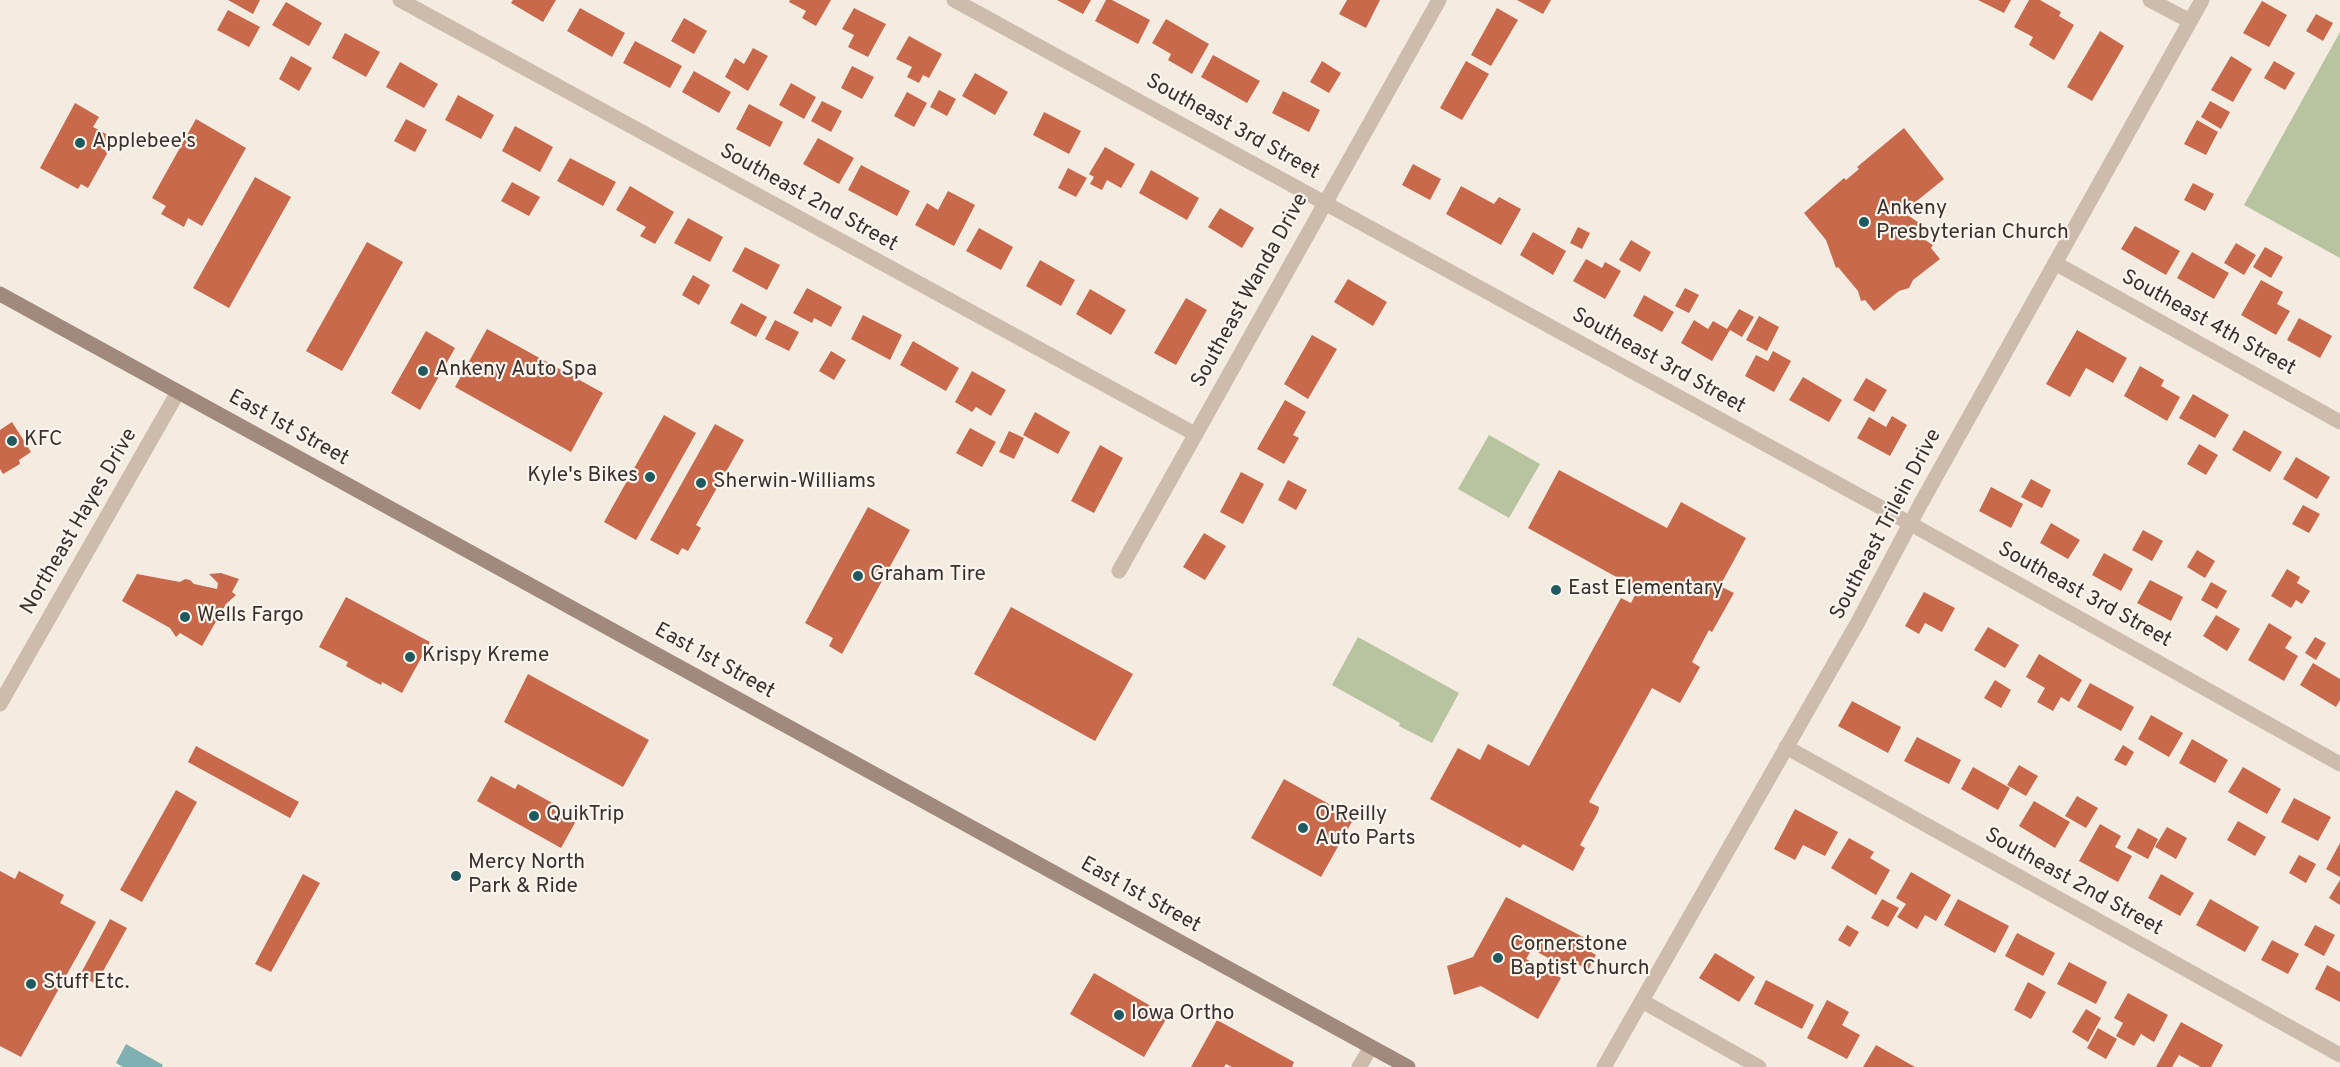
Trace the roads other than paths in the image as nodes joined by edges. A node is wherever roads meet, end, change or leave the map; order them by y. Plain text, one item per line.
1 (400, 0) edge
2 (954, 0) edge
3 (1439, 0) edge
4 (2150, 0) edge
5 (2202, 0) edge
6 (2190, 21) junction
7 (1324, 203) junction
8 (2055, 263) junction
9 (0, 294) edge
10 (178, 392) junction
11 (2340, 422) edge
12 (1195, 434) junction
13 (1911, 524) junction
14 (1119, 571) dead end
15 (0, 704) edge
16 (1786, 747) junction
17 (2340, 764) edge
18 (1642, 1001) junction
19 (1371, 1047) junction
20 (2340, 1055) edge
21 (1359, 1067) edge
22 (1408, 1067) edge
23 (1604, 1067) edge
24 (1759, 1067) edge

1 - 12 street, Southeast 2nd Street
2 - 7 street, Southeast 3rd Street
3 - 7 street, Southeast Wanda Drive
4 - 6 street
5 - 6 street, Southeast Trilein Drive
6 - 8 street, Southeast Trilein Drive
7 - 12 street, Southeast Wanda Drive
7 - 13 street, Southeast 3rd Street
8 - 11 street, Southeast 4th Street
8 - 13 street, Southeast Trilein Drive
9 - 10 main road, East 1st Street
10 - 15 street, Northeast Hayes Drive
10 - 19 main road, East 1st Street
12 - 14 street, Southeast Wanda Drive
13 - 16 street, Southeast Trilein Drive
13 - 17 street, Southeast 3rd Street
16 - 18 street, Southeast Trilein Drive
16 - 20 street, Southeast 2nd Street
18 - 23 street, Southeast Trilein Drive
18 - 24 street
19 - 21 street
19 - 22 main road, East 1st Street

